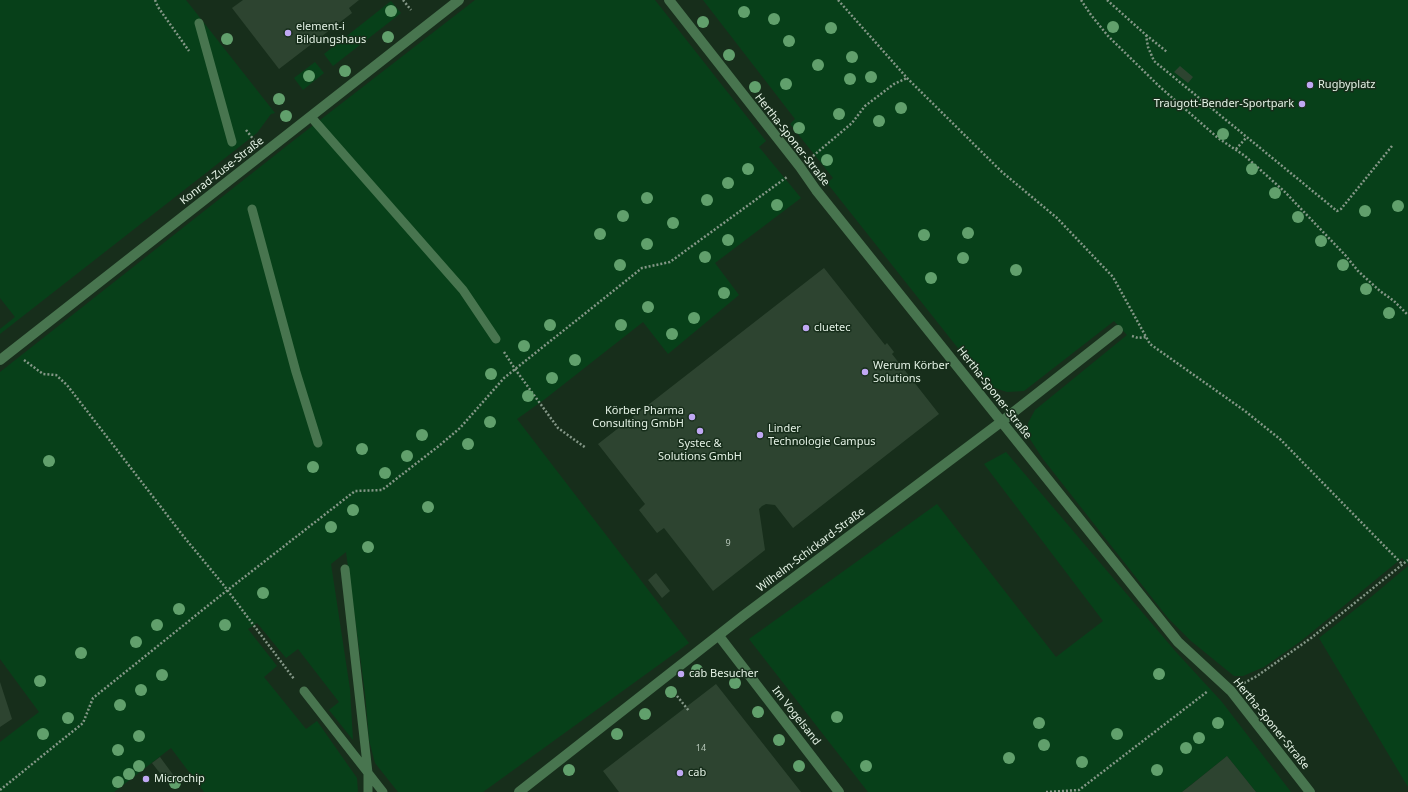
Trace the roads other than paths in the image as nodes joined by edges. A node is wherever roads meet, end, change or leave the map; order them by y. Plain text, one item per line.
1 (459, 0) edge
2 (669, 0) edge
3 (199, 23) dead end
4 (311, 117) junction
5 (232, 142) dead end
6 (252, 209) dead end
7 (1118, 330) dead end
8 (496, 339) road end
9 (0, 360) edge
10 (1001, 422) junction
11 (318, 443) dead end
12 (344, 569) dead end
13 (719, 636) junction
14 (304, 691) road end
15 (368, 773) junction
16 (368, 792) edge
17 (383, 792) edge
18 (519, 792) edge
19 (839, 792) edge
20 (1310, 792) edge

1 - 4 street, Konrad-Zuse-Straße
2 - 10 street, Hertha-Sponer-Straße
3 - 5 lane
4 - 8 lane
4 - 9 street, Konrad-Zuse-Straße
6 - 11 lane
7 - 10 street, Wilhelm-Schickard-Straße
10 - 13 street, Wilhelm-Schickard-Straße
10 - 20 street, Hertha-Sponer-Straße
12 - 15 lane
13 - 18 street, Wilhelm-Schickard-Straße
13 - 19 street, Im Vogelsand
14 - 15 lane
15 - 16 lane
15 - 17 lane

